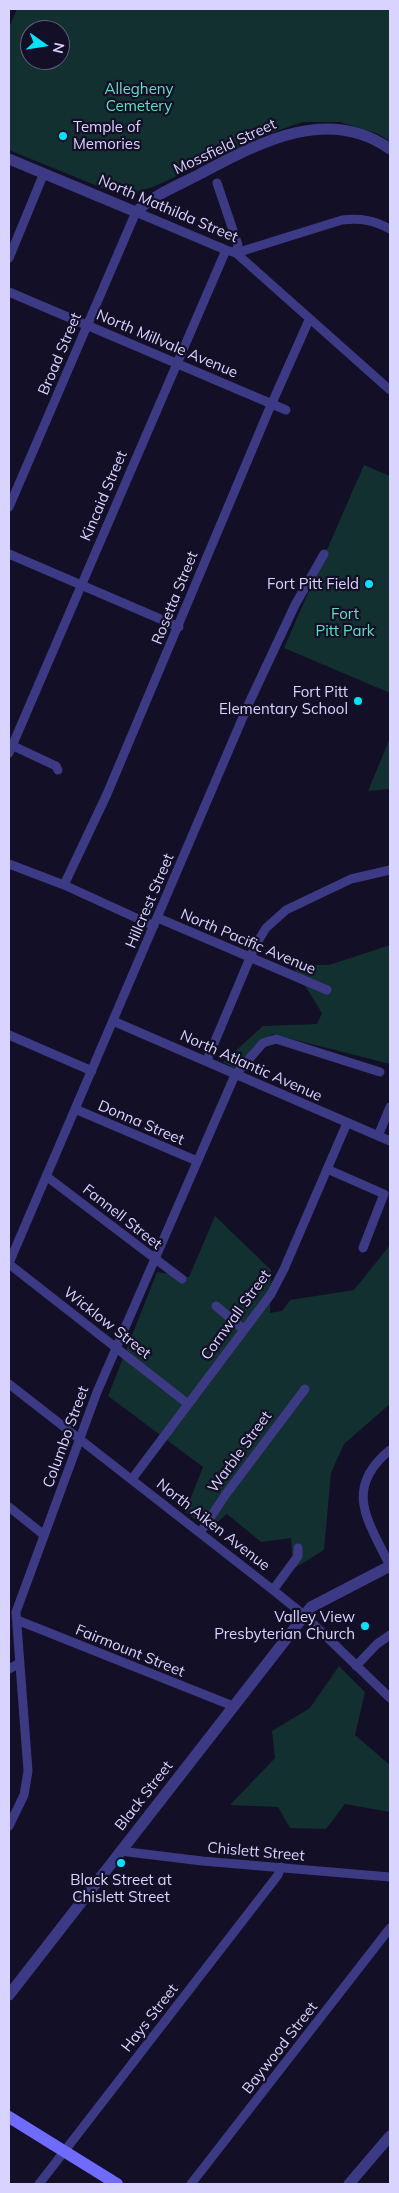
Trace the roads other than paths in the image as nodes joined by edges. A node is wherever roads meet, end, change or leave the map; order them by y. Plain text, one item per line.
1 (390, 149) edge
2 (9, 159) edge
3 (44, 174) junction
4 (217, 183) dead end
5 (136, 212) junction
6 (390, 229) edge
7 (226, 250) junction
8 (236, 253) junction
9 (9, 258) edge
10 (9, 292) edge
11 (309, 320) junction
12 (87, 325) junction
13 (177, 363) junction
14 (390, 390) edge
15 (273, 403) junction
16 (286, 410) dead end
17 (9, 507) edge
18 (9, 554) edge
19 (324, 554) dead end
20 (81, 585) junction
21 (179, 627) junction
22 (10, 747) edge
23 (58, 770) dead end
24 (9, 864) edge
25 (390, 870) edge
26 (64, 885) junction
27 (156, 922) junction
28 (250, 958) junction
29 (327, 990) dead end
30 (113, 1021) junction
31 (9, 1035) edge
32 (207, 1060) junction
33 (92, 1071) junction
34 (380, 1072) dead end
35 (236, 1075) junction
36 (390, 1107) edge
37 (75, 1109) junction
38 (346, 1123) junction
39 (378, 1136) junction
40 (390, 1141) edge
41 (197, 1161) junction
42 (328, 1169) junction
43 (46, 1176) junction
44 (363, 1248) dead end
45 (156, 1260) junction
46 (9, 1263) edge
47 (182, 1279) dead end
48 (216, 1306) dead end
49 (244, 1329) junction
50 (118, 1349) junction
51 (9, 1384) edge
52 (305, 1389) dead end
53 (188, 1404) junction
54 (80, 1439) junction
55 (390, 1450) edge
56 (132, 1479) junction
57 (9, 1507) edge
58 (200, 1533) junction
59 (44, 1535) junction
60 (298, 1548) dead end
61 (390, 1566) edge
62 (273, 1590) junction
63 (304, 1615) junction
64 (17, 1620) junction
65 (390, 1635) edge
66 (20, 1663) junction
67 (356, 1666) junction
68 (9, 1669) edge
69 (390, 1698) edge
70 (233, 1706) junction
71 (9, 1826) edge
72 (120, 1852) junction
73 (281, 1867) junction
74 (390, 1877) edge
75 (390, 1928) edge
76 (9, 1995) edge
77 (9, 2117) edge
78 (390, 2136) edge
79 (64, 2151) junction
80 (39, 2184) edge
81 (117, 2184) edge
82 (191, 2184) edge
83 (350, 2184) edge

1 - 5 street, Mossfield Street
2 - 3 street, North Mathilda Street
3 - 5 street, North Mathilda Street
3 - 9 street
4 - 8 street
5 - 7 street, North Mathilda Street
5 - 12 street, Broad Street
6 - 8 street
7 - 8 street, North Mathilda Street
7 - 13 street, Kincaid Street
8 - 11 street, North Mathilda Street
10 - 12 street, North Millvale Avenue
11 - 14 street, North Mathilda Street
11 - 15 street, Rosetta Street
12 - 13 street, North Millvale Avenue
12 - 17 street, Broad Street
13 - 15 street, North Millvale Avenue
13 - 20 street, Kincaid Street
15 - 16 street, North Millvale Avenue
15 - 21 street, Rosetta Street
18 - 20 street
19 - 27 street, Hillcrest Street
20 - 21 street
20 - 22 street, Kincaid Street
21 - 26 street, Rosetta Street
22 - 23 street
24 - 26 street, North Pacific Avenue
25 - 28 street
26 - 27 street, North Pacific Avenue
27 - 28 street, North Pacific Avenue
27 - 30 street, Hillcrest Street
28 - 29 street, North Pacific Avenue
28 - 32 street
30 - 32 street, North Atlantic Avenue
30 - 33 street, Hillcrest Street
31 - 33 street
32 - 35 street, North Atlantic Avenue
33 - 37 street, Hillcrest Street
34 - 35 street, Columbo Street
35 - 38 street, North Atlantic Avenue
35 - 41 street, Columbo Street
36 - 39 street
37 - 41 street, Donna Street
37 - 43 street, Hillcrest Street
38 - 39 street, North Atlantic Avenue
38 - 42 street, Cornwall Street
39 - 40 street, North Atlantic Avenue
41 - 45 street, Columbo Street
42 - 44 street
42 - 49 street, Cornwall Street
43 - 45 street, Fannell Street
43 - 46 street, Hillcrest Street
45 - 47 street, Fannell Street
45 - 50 street, Columbo Street
46 - 50 street, Wicklow Street
48 - 49 street
49 - 53 street, Cornwall Street
50 - 53 street, Wicklow Street
50 - 54 street, Columbo Street
51 - 54 street, North Aiken Avenue
52 - 58 street, Warble Street
53 - 56 street, Cornwall Street
54 - 56 street, North Aiken Avenue
54 - 59 street, Columbo Street
55 - 61 street
56 - 58 street, North Aiken Avenue
57 - 59 street
58 - 62 street, North Aiken Avenue
59 - 64 street, Columbo Street
60 - 62 street
61 - 63 street
62 - 63 street, North Aiken Avenue
63 - 67 street, North Aiken Avenue
63 - 70 street, Black Street
64 - 66 street, Columbo Street
64 - 70 street, Fairmount Street
65 - 67 street
66 - 68 street
66 - 71 street, Columbo Street
67 - 69 street, North Aiken Avenue
70 - 72 street, Black Street
72 - 73 street, Chislett Street
72 - 76 street, Black Street
73 - 74 street, Chislett Street
73 - 79 street, Hays Street
75 - 82 street, Baywood Street
77 - 79 main road
78 - 83 street
79 - 80 street, Hays Street
79 - 81 main road

